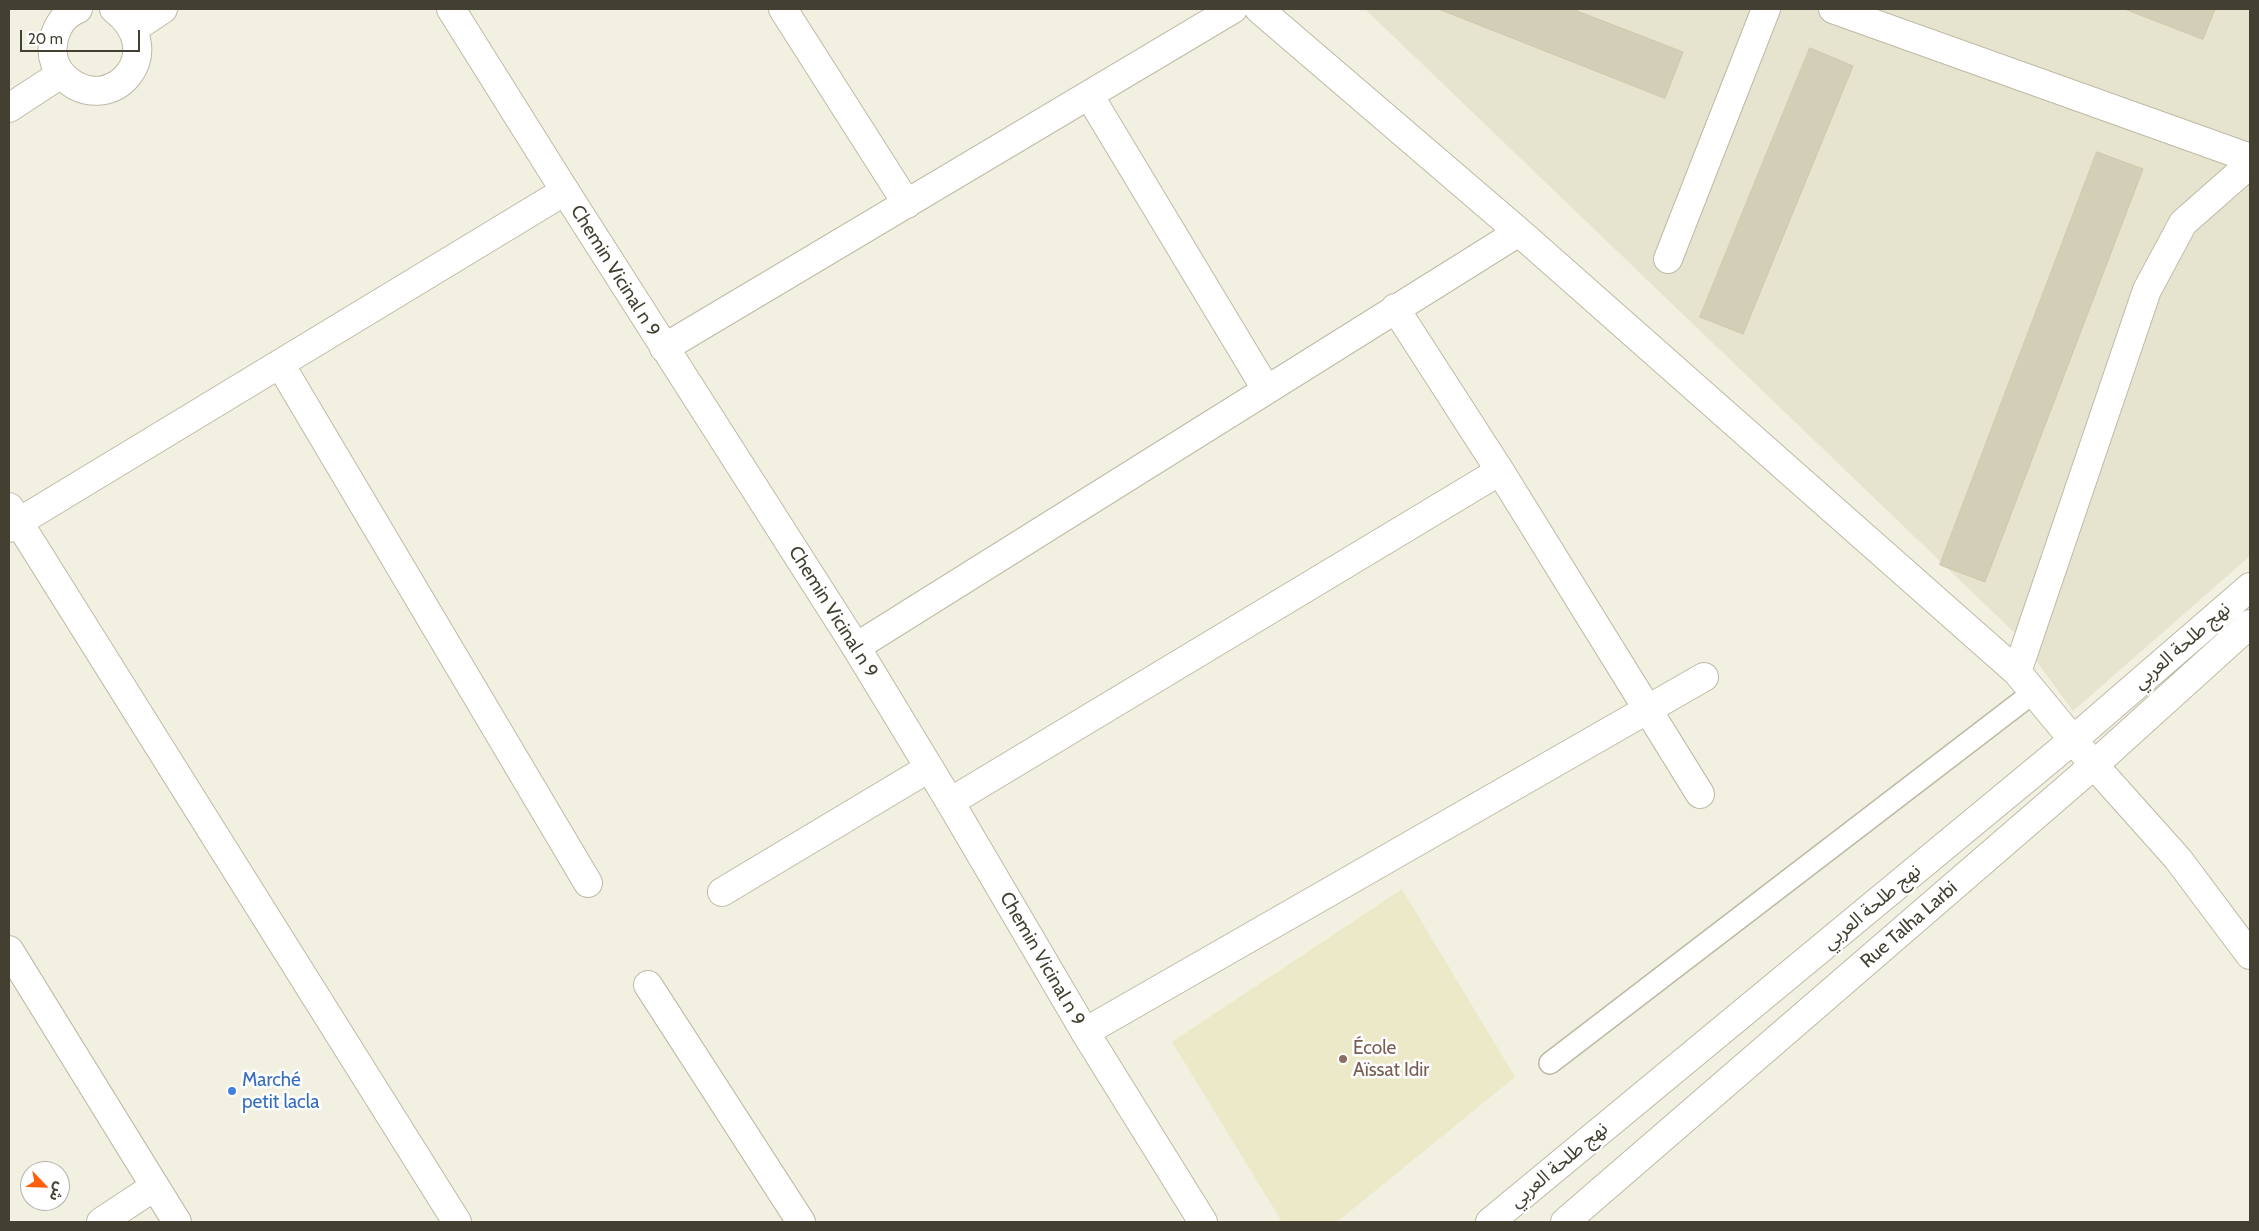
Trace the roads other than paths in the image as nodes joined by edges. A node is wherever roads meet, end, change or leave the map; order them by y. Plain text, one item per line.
1 (78, 9) edge
2 (114, 9) edge
3 (163, 9) edge
4 (451, 9) edge
5 (783, 9) edge
6 (1233, 9) edge
7 (1259, 9) edge
8 (1766, 9) edge
9 (1833, 9) edge
10 (134, 29) junction
11 (61, 74) junction
12 (1089, 95) junction
13 (9, 108) edge
14 (2250, 158) edge
15 (2250, 164) edge
16 (565, 192) junction
17 (907, 204) junction
18 (1519, 232) junction
19 (1668, 259) dead end
20 (1395, 308) junction
21 (664, 348) junction
22 (280, 364) junction
23 (1266, 389) junction
24 (1500, 471) junction
25 (12, 519) edge
26 (2250, 587) edge
27 (2250, 624) edge
28 (856, 647) junction
29 (1704, 677) dead end
30 (2026, 682) junction
31 (1648, 709) junction
32 (2074, 740) junction
33 (2094, 765) junction
34 (929, 768) junction
35 (1700, 794) dead end
36 (950, 802) junction
37 (588, 883) dead end
38 (722, 892) dead end
39 (2250, 956) edge
40 (13, 967) edge
41 (648, 986) dead end
42 (1085, 1032) junction
43 (1550, 1063) dead end
44 (154, 1187) junction
45 (100, 1222) edge
46 (177, 1222) edge
47 (457, 1222) edge
48 (801, 1222) edge
49 (1203, 1222) edge
50 (1490, 1222) edge
51 (1565, 1222) edge

1 - 11 street
2 - 10 street
3 - 10 street
4 - 16 street, Chemin Vicinal n 9
5 - 17 street
6 - 12 street
7 - 18 street
8 - 19 street
9 - 14 street
10 - 11 street
11 - 13 street
12 - 17 street
12 - 23 street
15 - 30 street
16 - 21 street, Chemin Vicinal n 9
16 - 22 street
17 - 21 street
18 - 20 street
18 - 30 street
20 - 23 street
20 - 24 street
21 - 28 street, Chemin Vicinal n 9
22 - 25 street
22 - 37 street
23 - 28 street
24 - 31 street
24 - 36 street
25 - 47 street
26 - 32 street, نهج طلحة العربي
27 - 33 street, Rue Talha Larbi
28 - 34 street, Chemin Vicinal n 9
29 - 31 street
30 - 32 street
30 - 43 lane
31 - 35 street
31 - 42 street
32 - 33 street
32 - 50 street, نهج طلحة العربي
33 - 39 street
33 - 51 street, Rue Talha Larbi
34 - 36 street, Chemin Vicinal n 9
34 - 38 street
36 - 42 street, Chemin Vicinal n 9
40 - 44 street
41 - 48 street
42 - 49 street, Chemin Vicinal n 9
44 - 45 street
44 - 46 street

